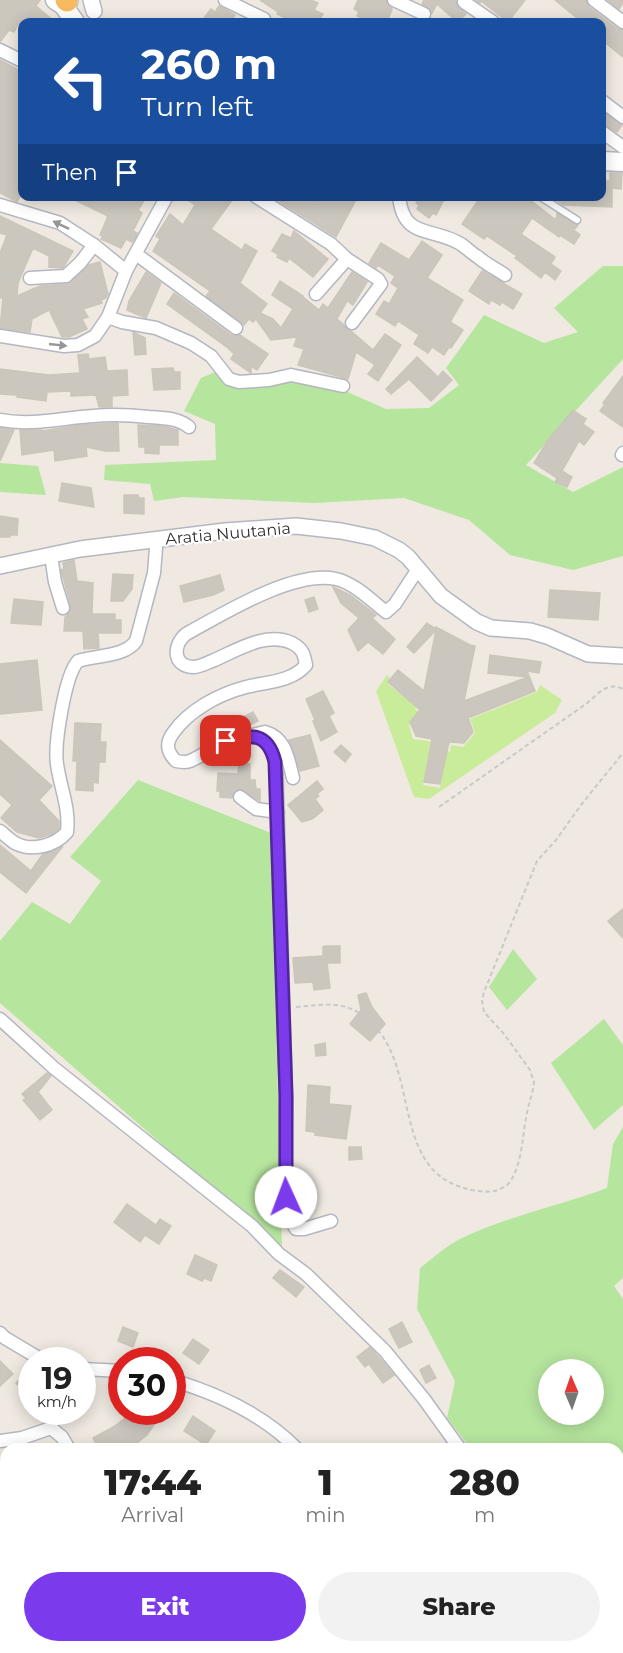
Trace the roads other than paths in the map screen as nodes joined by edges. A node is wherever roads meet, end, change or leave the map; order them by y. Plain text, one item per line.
1 (55, 0) edge
2 (66, 0) edge
3 (225, 0) edge
4 (394, 0) edge
5 (594, 0) edge
6 (464, 2) dead end
7 (88, 8) edge
8 (424, 14) dead end
9 (66, 18) edge
10 (72, 18) edge
11 (259, 18) edge
12 (487, 18) edge
13 (623, 21) edge
14 (0, 50) edge
15 (18, 59) edge
16 (606, 104) edge
17 (623, 117) edge
18 (606, 135) edge
19 (623, 147) edge
20 (606, 161) edge
21 (623, 162) edge
22 (164, 201) edge
23 (263, 201) edge
24 (400, 201) edge
25 (547, 201) edge
26 (0, 205) edge
27 (577, 220) dead end
28 (94, 245) junction
29 (136, 254) junction
30 (347, 259) junction
31 (126, 271) junction
32 (505, 275) dead end
33 (30, 278) road end
34 (316, 294) dead end
35 (108, 317) junction
36 (352, 323) dead end
37 (236, 328) dead end
38 (0, 336) edge
39 (343, 386) dead end
40 (0, 420) edge
41 (189, 427) dead end
42 (155, 540) junction
43 (51, 556) junction
44 (0, 566) edge
45 (418, 569) junction
46 (63, 608) dead end
47 (623, 656) edge
48 (250, 736) junction
49 (293, 778) dead end
50 (240, 797) dead end
51 (278, 812) junction
52 (0, 831) edge
53 (0, 1019) edge
54 (331, 1221) dead end
55 (0, 1333) edge
56 (20, 1347) edge
57 (186, 1384) edge
58 (0, 1441) edge
59 (66, 1443) edge
60 (290, 1443) edge
61 (456, 1443) edge

1 - 9 main road
1 - 10 main road
2 - 7 main road
3 - 11 street
4 - 8 street
5 - 13 street
6 - 12 street
14 - 15 street
16 - 17 street
18 - 19 street
20 - 21 main road
22 - 29 street
23 - 30 street
24 - 32 street
25 - 27 lane
28 -> 26 street
28 - 31 street
28 - 33 street
29 - 31 street
29 - 37 street
30 - 34 street
30 - 36 street
31 - 35 street
38 -> 35 street
35 - 39 street
40 - 41 street
42 - 43 street, Aratia Nuutania
42 - 45 street, Aratia Nuutania
42 - 52 street, Aratia Nuutania
43 - 44 street, Aratia Nuutania
43 - 46 street
45 - 47 street, Aratia Nuutania
45 - 48 street
48 - 49 street
48 - 51 street
50 - 51 street
51 - 54 street
53 - 61 street
55 - 56 street
57 - 60 street
58 - 59 street

